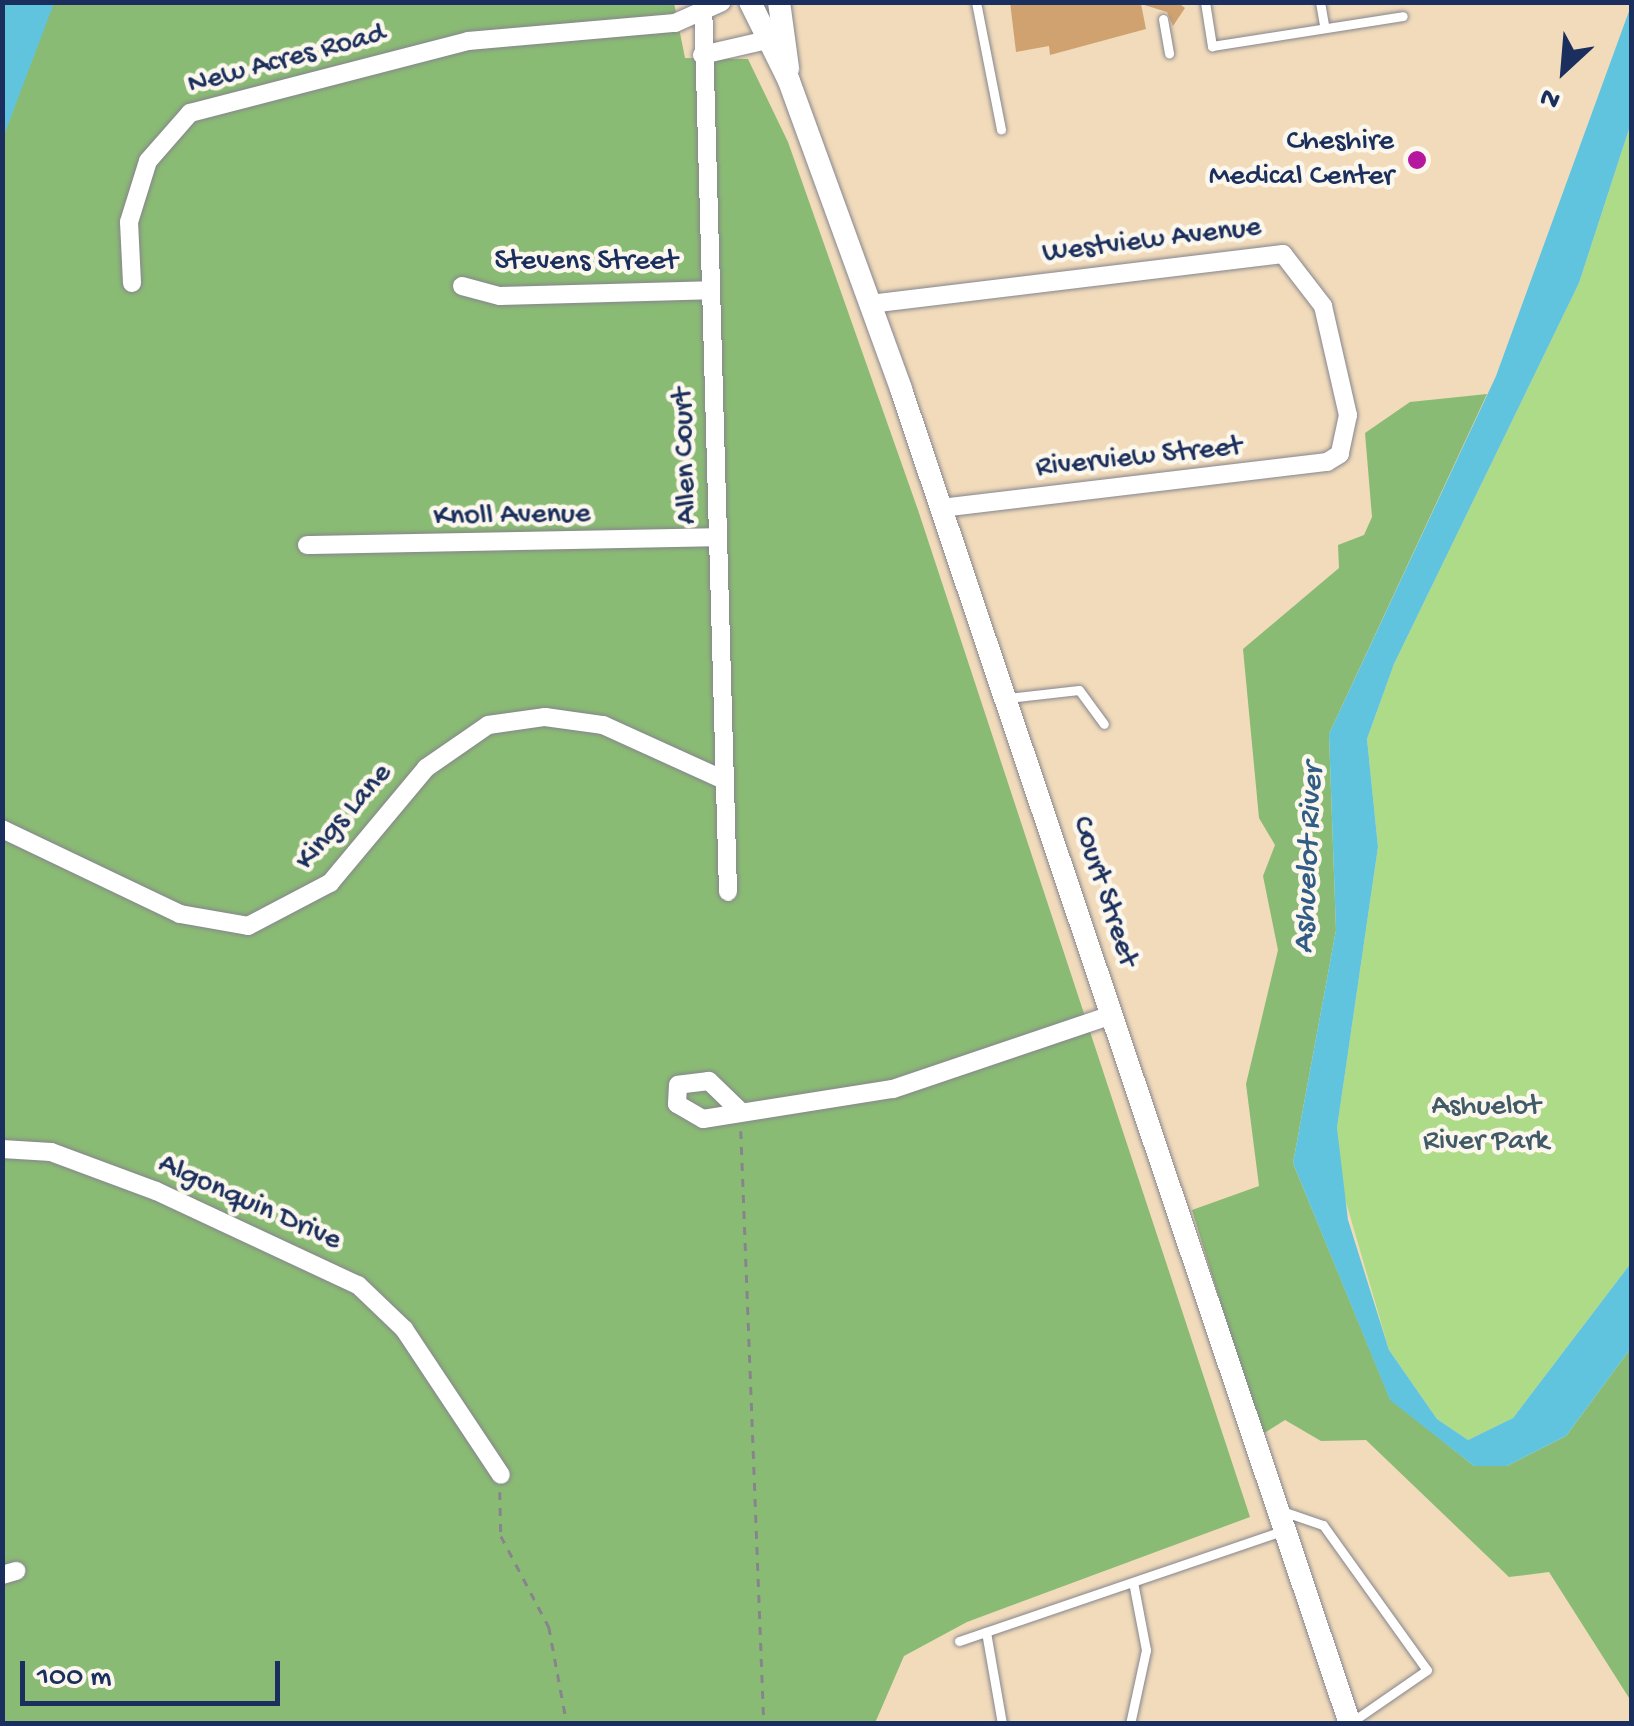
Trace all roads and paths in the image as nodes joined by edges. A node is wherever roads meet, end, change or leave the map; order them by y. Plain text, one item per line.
1 (722, 2) edge
2 (750, 2) edge
3 (779, 2) edge
4 (976, 2) edge
5 (1205, 2) edge
6 (1320, 2) edge
7 (704, 10) edge
8 (1402, 16) dead end
9 (1163, 19) dead end
10 (1324, 25) junction
11 (767, 40) junction
12 (1169, 53) dead end
13 (702, 56) junction
14 (789, 81) junction
15 (1000, 130) dead end
16 (132, 283) dead end
17 (462, 286) dead end
18 (710, 290) junction
19 (870, 304) junction
20 (1340, 454) joint
21 (942, 508) junction
22 (717, 538) junction
23 (307, 545) dead end
24 (1008, 698) junction
25 (1104, 724) dead end
26 (724, 780) junction
27 (2, 829) edge
28 (728, 892) dead end
29 (1111, 1015) junction
30 (738, 1110) joint
31 (2, 1150) edge
32 (501, 1475) joint
33 (1277, 1521) junction
34 (1133, 1582) junction
35 (986, 1632) junction
36 (959, 1641) dead end
37 (1349, 1723) edge
38 (567, 1724) edge
39 (764, 1724) edge
40 (1002, 1724) edge
41 (1130, 1724) edge

1 - 7 street
2 - 11 main road, Court Street
3 - 14 main road, Court Street
4 - 15 lane
5 - 10 lane
6 - 10 lane
7 - 13 street, Allen Court
7 - 16 street, New Acres Road
8 - 10 lane
9 - 12 lane
11 - 13 street
11 - 14 main road, Court Street
13 - 18 street, Allen Court
14 - 19 main road, Court Street
17 - 18 street, Stevens Street
18 - 22 street, Allen Court
19 - 20 street, Westview Avenue
19 - 21 main road, Court Street
20 - 21 street, Riverview Street
21 - 24 main road, Court Street
22 - 23 street, Knoll Avenue
22 - 26 street, Allen Court
24 - 25 lane
24 - 29 main road, Court Street
26 - 27 street, Kings Lane
26 - 28 street, Allen Court
29 - 30 street
29 - 33 main road, Court Street
30 - 39 path
31 - 32 street, Algonquin Drive
32 - 38 path
33 - 34 lane
33 - 37 main road, Court Street
33 - 37 lane
34 - 35 lane
34 - 41 lane
35 - 36 lane
35 - 40 lane

